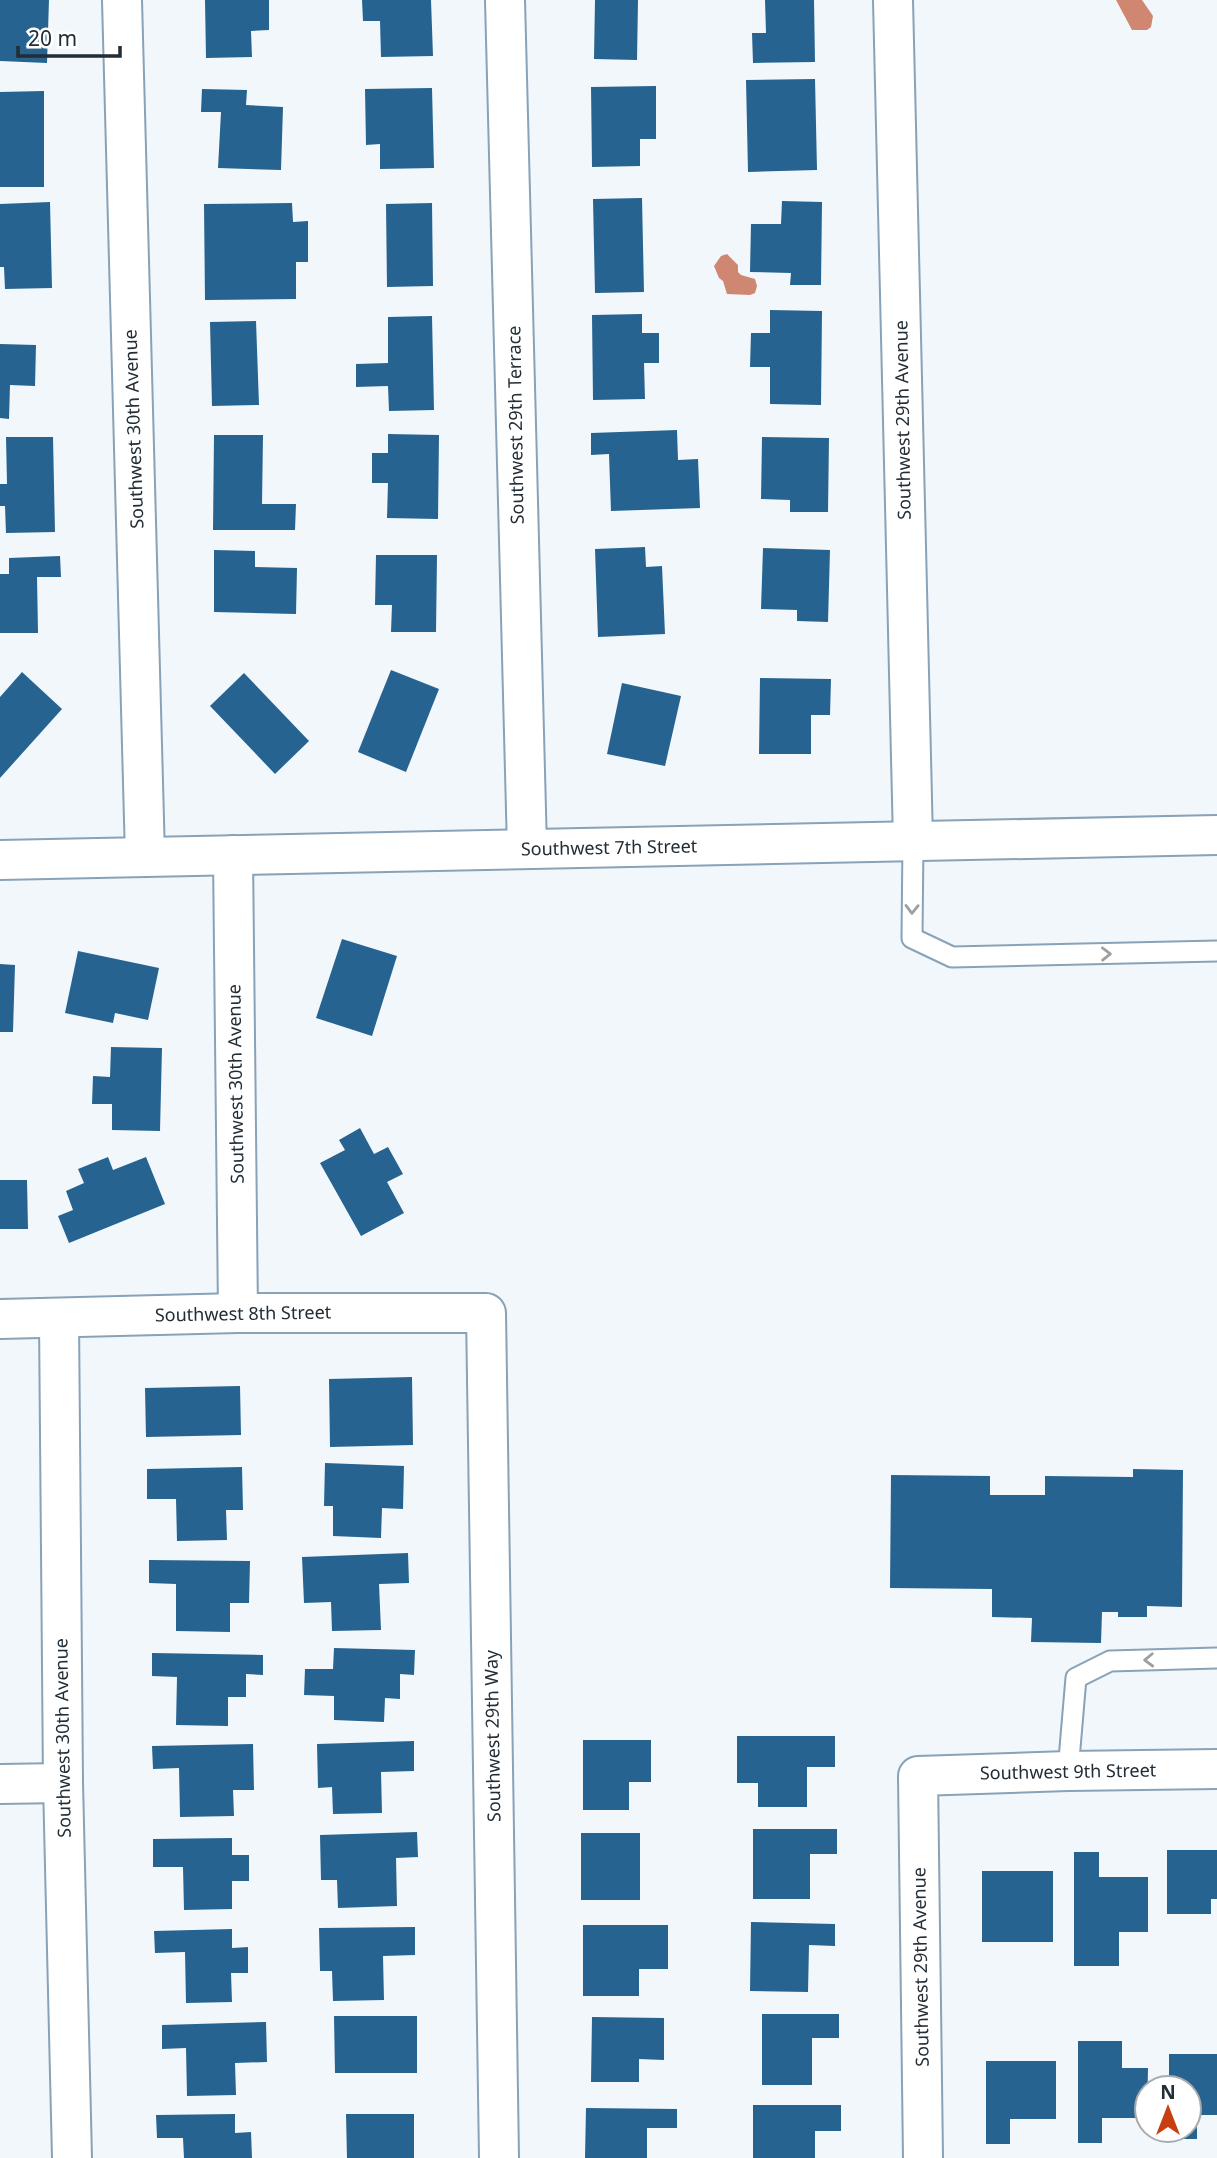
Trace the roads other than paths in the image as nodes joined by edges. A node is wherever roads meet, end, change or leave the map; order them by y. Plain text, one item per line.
1 (122, 0) edge
2 (505, 0) edge
3 (893, 0) edge
4 (1217, 835) edge
5 (914, 841) junction
6 (527, 849) junction
7 (233, 855) junction
8 (145, 857) junction
9 (0, 860) edge
10 (1217, 951) edge
11 (238, 1313) junction
12 (486, 1313) joint
13 (59, 1318) junction
14 (0, 1319) edge
15 (1217, 1658) edge
16 (1217, 1769) edge
17 (1068, 1771) junction
18 (918, 1776) joint
19 (63, 1783) junction
20 (0, 1784) edge
21 (72, 2158) edge
22 (499, 2158) edge
23 (923, 2158) edge

1 - 8 street, Southwest 30th Avenue
2 - 6 street, Southwest 29th Terrace
3 - 5 street, Southwest 29th Avenue
4 - 5 street, Southwest 7th Street
5 - 6 street, Southwest 7th Street
5 -> 10 lane
6 - 7 street, Southwest 7th Street
7 - 8 street, Southwest 7th Street
7 - 11 street, Southwest 30th Avenue
8 - 9 street, Southwest 7th Street
11 - 12 street, Southwest 8th Street
11 - 13 street, Southwest 8th Street
12 - 22 street, Southwest 29th Way
13 - 14 street, Southwest 8th Street
13 - 19 street, Southwest 30th Avenue
15 -> 17 lane
16 - 17 street, Southwest 9th Street
17 - 18 street, Southwest 9th Street
18 - 23 street, Southwest 29th Avenue
19 - 20 street
19 - 21 street, Southwest 30th Avenue

